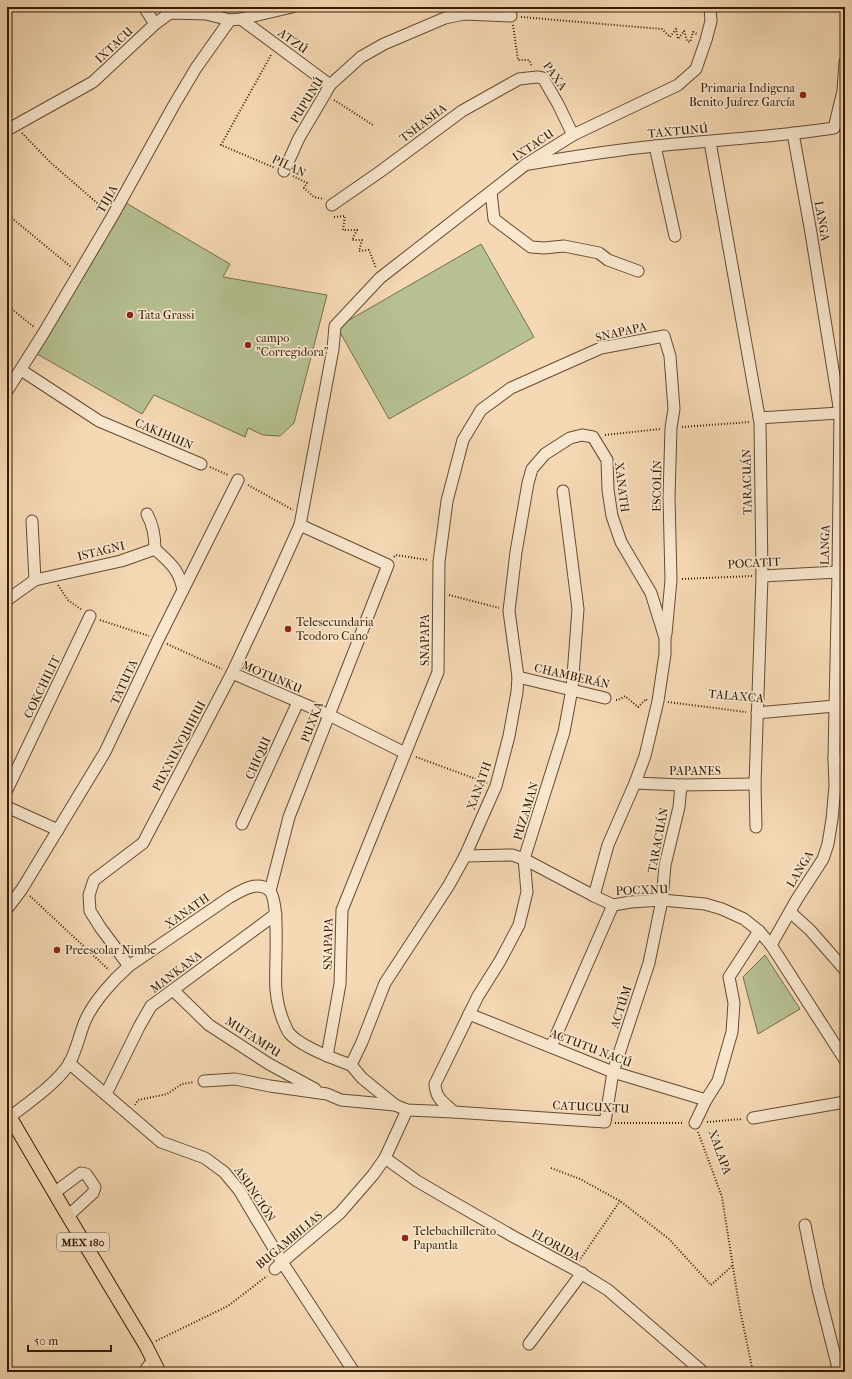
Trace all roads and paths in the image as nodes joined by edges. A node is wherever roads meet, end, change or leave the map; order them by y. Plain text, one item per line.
1 (144, 7) edge
2 (292, 7) edge
3 (710, 7) edge
4 (206, 11) edge
5 (443, 12) edge
6 (511, 16) junction
7 (236, 20) junction
8 (155, 24) junction
9 (706, 40) junction
10 (276, 45) junction
11 (845, 62) edge
12 (537, 77) junction
13 (327, 90) junction
14 (373, 125) dead end
15 (11, 128) edge
16 (793, 133) junction
17 (572, 134) junction
18 (710, 142) junction
19 (656, 146) junction
20 (524, 165) junction
21 (284, 171) junction
22 (491, 192) junction
23 (332, 205) junction
24 (7, 214) edge
25 (112, 217) junction
26 (675, 236) dead end
27 (638, 271) dead end
28 (78, 273) junction
29 (380, 278) junction
30 (7, 305) edge
31 (43, 334) junction
32 (664, 336) joint
33 (21, 370) junction
34 (7, 391) edge
35 (840, 413) junction
36 (759, 418) junction
37 (202, 464) joint
38 (238, 480) junction
39 (563, 491) dead end
40 (147, 514) dead end
41 (301, 520) junction
42 (32, 521) dead end
43 (155, 549) junction
44 (439, 562) junction
45 (388, 565) junction
46 (838, 572) junction
47 (51, 576) junction
48 (762, 576) junction
49 (35, 580) junction
50 (671, 580) junction
51 (183, 590) junction
52 (438, 592) junction
53 (7, 600) edge
54 (509, 611) junction
55 (90, 616) junction
56 (665, 638) junction
57 (158, 640) junction
58 (232, 673) junction
59 (518, 677) junction
60 (572, 689) junction
61 (604, 698) joint
62 (298, 702) junction
63 (657, 705) junction
64 (835, 706) junction
65 (757, 713) junction
66 (329, 715) junction
67 (405, 753) junction
68 (840, 759) edge
69 (635, 783) junction
70 (755, 784) junction
71 (681, 785) junction
72 (496, 786) junction
73 (7, 790) edge
74 (7, 807) edge
75 (242, 824) dead end
76 (756, 827) dead end
77 (58, 830) junction
78 (465, 856) junction
79 (524, 859) junction
80 (22, 889) junction
81 (270, 891) junction
82 (594, 896) junction
83 (662, 900) junction
84 (613, 905) junction
85 (7, 909) edge
86 (790, 912) junction
87 (276, 914) junction
88 (759, 931) junction
89 (771, 945) junction
90 (129, 966) junction
91 (845, 970) edge
92 (116, 977) junction
93 (173, 990) junction
94 (469, 1014) junction
95 (551, 1047) junction
96 (327, 1056) junction
97 (845, 1060) edge
98 (69, 1063) junction
99 (351, 1065) junction
100 (614, 1072) junction
101 (204, 1081) joint
102 (106, 1094) junction
103 (327, 1094) junction
104 (706, 1100) junction
105 (845, 1102) edge
106 (395, 1105) junction
107 (407, 1110) junction
108 (454, 1112) junction
109 (127, 1113) junction
110 (8, 1114) edge
111 (753, 1118) joint
112 (605, 1122) junction
113 (695, 1123) junction
114 (385, 1158) junction
115 (551, 1168) dead end
116 (54, 1193) junction
117 (620, 1200) junction
118 (68, 1216) junction
119 (804, 1225) dead end
120 (279, 1266) junction
121 (732, 1266) junction
122 (578, 1271) junction
123 (529, 1344) dead end
124 (146, 1346) junction
125 (153, 1360) junction
126 (144, 1372) edge
127 (159, 1372) edge
128 (354, 1372) edge
129 (703, 1372) edge
130 (753, 1372) edge
131 (839, 1372) edge

1 - 8 street
2 - 7 street, IXTACU
3 - 9 street, IXTACU
4 - 7 street, IXTACU
4 - 8 street, IXTACU
5 - 6 street, PUPUNÚ
5 - 13 street, PUPUNÚ
6 - 9 path
6 - 12 path, PAXA
7 - 10 street, ATZÚ
7 - 25 street, TIJIA
8 - 15 street, IXTACU
9 - 17 street, IXTACU
10 - 13 street, ATZÚ
10 - 21 path, PILAN
11 - 16 street, TAXTUNÚ
12 - 17 street, PAXA
12 - 23 street, TSHASHA
13 - 14 path
13 - 21 street, PUPUNÚ
15 - 25 path
16 - 18 street, TAXTUNÚ
16 - 35 street, LANGA
17 - 20 street, IXTACU
18 - 19 street, TAXTUNÚ
18 - 36 street, TARACUÁN
19 - 20 street, TAXTUNÚ
19 - 26 street
20 - 22 street, IXTACU
21 - 23 path, PILAN
22 - 27 street
22 - 29 street, IXTACU
23 - 29 path
24 - 28 path
25 - 28 street, TIJIA
28 - 31 street, TIJIA
29 - 41 street, IXTACU
30 - 31 path
31 - 33 street, TIJIA
32 - 44 street, SNAPAPA
32 - 50 street, ESCOLÍN
33 - 34 street, TIJIA
33 - 37 street, CAKIHUIN
35 - 36 street
35 - 46 street, LANGA
36 - 48 street, TARACUÁN
37 - 38 path, CAKIHUIN
38 - 41 path, CAKIHUIN
38 - 51 street, TATUTA
39 - 60 street, PUZAMAN
40 - 43 street
41 - 45 street
41 - 58 street, PUXNUNQUIHUI
42 - 49 street
43 - 47 street, ISTAGNI
43 - 51 street
44 - 45 path
44 - 52 street, SNAPAPA
45 - 66 street, PUXKA
46 - 48 street, POCATIT
46 - 64 street, LANGA
47 - 49 street, ISTAGNI
47 - 55 path, MOTUNKU
48 - 50 path, POCATIT
48 - 65 street, TARACUÁN
49 - 53 street, ISTAGNI
50 - 56 street, ESCOLÍN
51 - 57 street, TATUTA
52 - 54 path
52 - 67 street, SNAPAPA
54 - 56 street, XANATH
54 - 59 street, XANATH
55 - 57 path, MOTUNKU
55 - 73 street, COKCHILIT
56 - 63 street, XANATH
57 - 58 path, MOTUNKU
57 - 77 street, TATUTA
58 - 62 street, MOTUNKU
58 - 90 street, PUXNUNQUIHUI
59 - 60 street, CHAMBERÁN
59 - 72 street, XANATH
60 - 61 street, CHAMBERÁN
60 - 79 street, PUZAMAN
61 - 63 path, CHAMBERÁN
62 - 66 street, MOTUNKU
62 - 75 street, CHIQUI
63 - 65 path, TALAXCA
63 - 69 street, XANATH
64 - 65 street, TALAXCA
64 - 68 street, LANGA
65 - 70 street, TARACUÁN
66 - 67 street, MOTUNKU
66 - 81 street, PUXKA
67 - 72 path
67 - 96 street, SNAPAPA
68 - 86 street, LANGA
69 - 71 street, PAPANES
69 - 82 street, XANATH
70 - 71 street, PAPANES
70 - 76 street, TARACUÁN
71 - 83 street, TARACUÁN
72 - 78 street, XANATH
74 - 77 street
77 - 80 street, TATUTA
78 - 79 street, POCXNU
78 - 99 street, XANATH
79 - 82 street, POCXNU
79 - 94 street, PUZAMAN
80 - 85 street, TATUTA
80 - 92 path
81 - 87 street
81 - 90 street, XANATH
82 - 84 street, POCXNU
83 - 84 street, POCXNU
83 - 88 street, POCXNU
83 - 100 street, ACTÚM
84 - 95 street
86 - 89 street, LANGA
86 - 91 street
87 - 93 street, MANKANA
87 - 96 street
88 - 89 street, POCXNU
88 - 104 street, XALAPA
89 - 97 street, POCXNU
90 - 92 street, XANATH
92 - 98 street, XANATH
93 - 102 street, MANKANA
93 - 103 street, MUTAMPU
94 - 95 street, ACTUTU NACÚ
94 - 108 street, PUZAMAN
95 - 100 street, ACTUTU NACÚ
96 - 99 street
98 - 102 street, ASUNCIÓN
98 - 110 street, XANATH
99 - 106 street, CATUCUXTU
100 - 104 street, ACTUTU NACÚ
100 - 112 street, ACTÚM
101 - 103 street, MUTAMPU
101 - 109 path
102 - 109 street, ASUNCIÓN
103 - 106 street, MUTAMPU
104 - 113 street, XALAPA
105 - 111 street
106 - 107 street, CATUCUXTU
107 - 108 street, CATUCUXTU
107 - 114 street, BUGAMBILIAS
108 - 112 street, CATUCUXTU
109 - 120 street, ASUNCIÓN
110 - 116 main road, MEX 180
111 - 113 path, CATUCUXTU
112 - 113 path, CATUCUXTU
113 - 121 path, XALAPA
114 - 120 street, BUGAMBILIAS
114 - 122 street, FLORIDA
115 - 117 path
116 - 118 main road, MEX 180
116 - 118 street
117 - 121 path
117 - 122 path
118 - 124 main road, MEX 180
119 - 131 street
120 - 124 path, BUGAMBILIAS
120 - 128 street, ASUNCIÓN
121 - 130 path, XALAPA
122 - 123 street
122 - 129 street, FLORIDA
124 - 125 main road, MEX 180
125 - 126 street
125 - 127 main road, MEX 180

